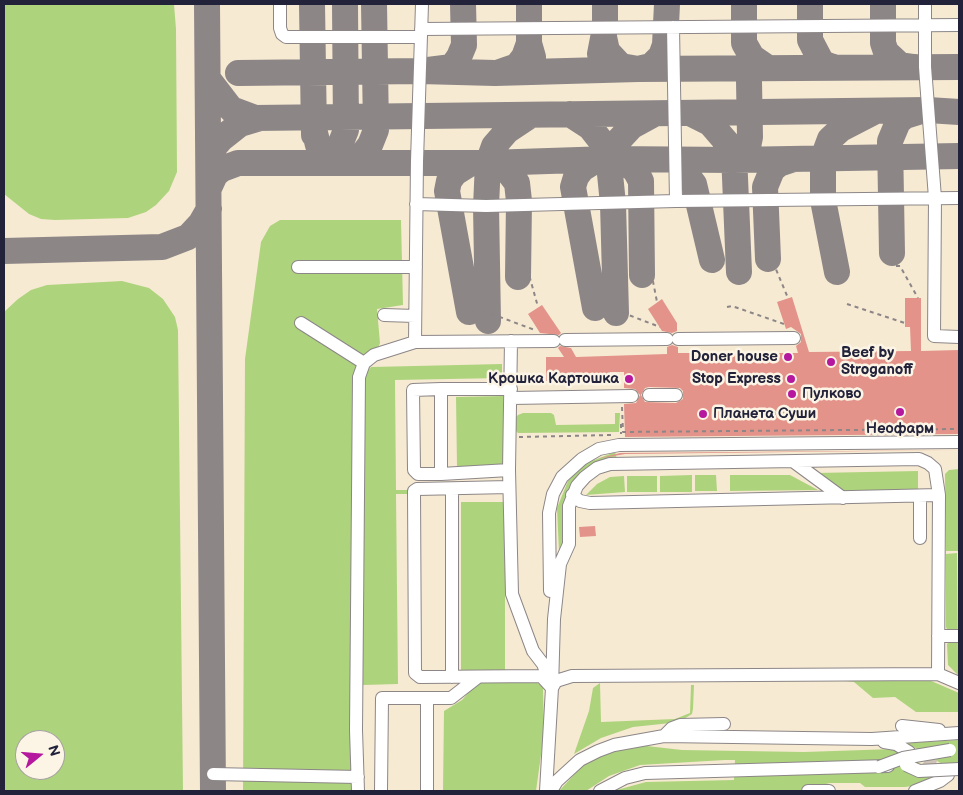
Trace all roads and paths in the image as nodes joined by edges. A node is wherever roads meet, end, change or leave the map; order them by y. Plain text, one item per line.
1 (280, 4) edge
2 (422, 4) edge
3 (924, 4) edge
4 (925, 24) junction
5 (959, 24) edge
6 (673, 27) junction
7 (421, 33) junction
8 (935, 198) junction
9 (959, 198) edge
10 (676, 201) junction
11 (416, 204) junction
12 (770, 266) dead end
13 (896, 266) dead end
14 (298, 267) dead end
15 (416, 267) junction
16 (518, 269) dead end
17 (645, 271) dead end
18 (788, 298) dead end
19 (918, 298) dead end
20 (657, 302) dead end
21 (847, 304) dead end
22 (538, 307) dead end
23 (727, 307) dead end
24 (600, 308) dead end
25 (469, 312) dead end
26 (384, 315) dead end
27 (415, 316) junction
28 (301, 323) dead end
29 (905, 323) dead end
30 (784, 324) dead end
31 (660, 327) dead end
32 (540, 332) dead end
33 (959, 337) edge
34 (794, 338) dead end
35 (511, 341) junction
36 (415, 342) junction
37 (364, 363) junction
38 (441, 389) junction
39 (511, 394) junction
40 (650, 395) dead end
41 (676, 395) dead end
42 (632, 396) dead end
43 (622, 407) dead end
44 (621, 424) dead end
45 (959, 429) edge
46 (624, 432) dead end
47 (612, 434) dead end
48 (510, 437) junction
49 (959, 442) edge
50 (794, 462) junction
51 (509, 470) junction
52 (441, 474) junction
53 (509, 487) junction
54 (452, 489) junction
55 (572, 495) junction
56 (939, 495) junction
57 (920, 496) junction
58 (842, 498) junction
59 (920, 538) dead end
60 (938, 636) junction
61 (959, 636) edge
62 (938, 674) junction
63 (452, 677) junction
64 (478, 677) junction
65 (959, 683) edge
66 (552, 688) junction
67 (427, 698) junction
68 (724, 724) dead end
69 (902, 726) dead end
70 (664, 736) junction
71 (958, 738) edge
72 (872, 739) junction
73 (908, 752) tunnel mouth
74 (879, 767) junction
75 (956, 769) edge
76 (213, 774) dead end
77 (358, 777) junction
78 (358, 791) edge
79 (381, 791) edge
80 (428, 791) edge
81 (546, 791) edge
82 (551, 791) edge
83 (600, 791) edge
84 (808, 791) edge
85 (829, 791) edge
86 (915, 791) edge

1 - 7 street
2 - 7 street
3 - 4 street
4 - 5 street
4 - 6 street
4 - 8 street
6 - 7 street
6 - 10 street
7 - 11 street
8 - 9 street
8 - 10 street
8 - 33 street
10 - 11 street
11 - 15 street
12 - 18 path
13 - 19 path
14 - 15 street
15 - 27 street
16 - 22 path
17 - 20 path
21 - 29 path
23 - 30 path
24 - 31 path
25 - 32 path
26 - 27 street
27 - 36 street
28 - 37 street
34 - 35 street
35 - 36 street
35 - 39 street
36 - 37 street
37 - 77 street
38 - 39 street
38 - 52 street
38 - 52 street
39 - 42 street
39 - 48 street
40 - 41 street
43 - 45 path
44 - 46 path
47 - 48 path
48 - 51 street
49 - 66 street
50 - 55 street
50 - 56 street
50 - 58 street
51 - 52 street
51 - 53 street
53 - 54 street
53 - 66 street
54 - 63 street
54 - 63 street
55 - 58 street
55 - 66 street
56 - 57 street
56 - 60 street
57 - 58 street
57 - 59 street
60 - 61 street
60 - 62 street
62 - 65 street
62 - 66 street
63 - 64 street
64 - 66 street
64 - 67 street
66 - 81 street
67 - 79 street
67 - 80 street
68 - 70 street
69 - 71 street
70 - 72 street
70 - 82 street
71 - 72 street
71 - 74 street, bridge
72 - 73 street
74 - 75 street, bridge
74 - 83 street
75 - 86 street
76 - 77 street
77 - 78 street
84 - 85 street

